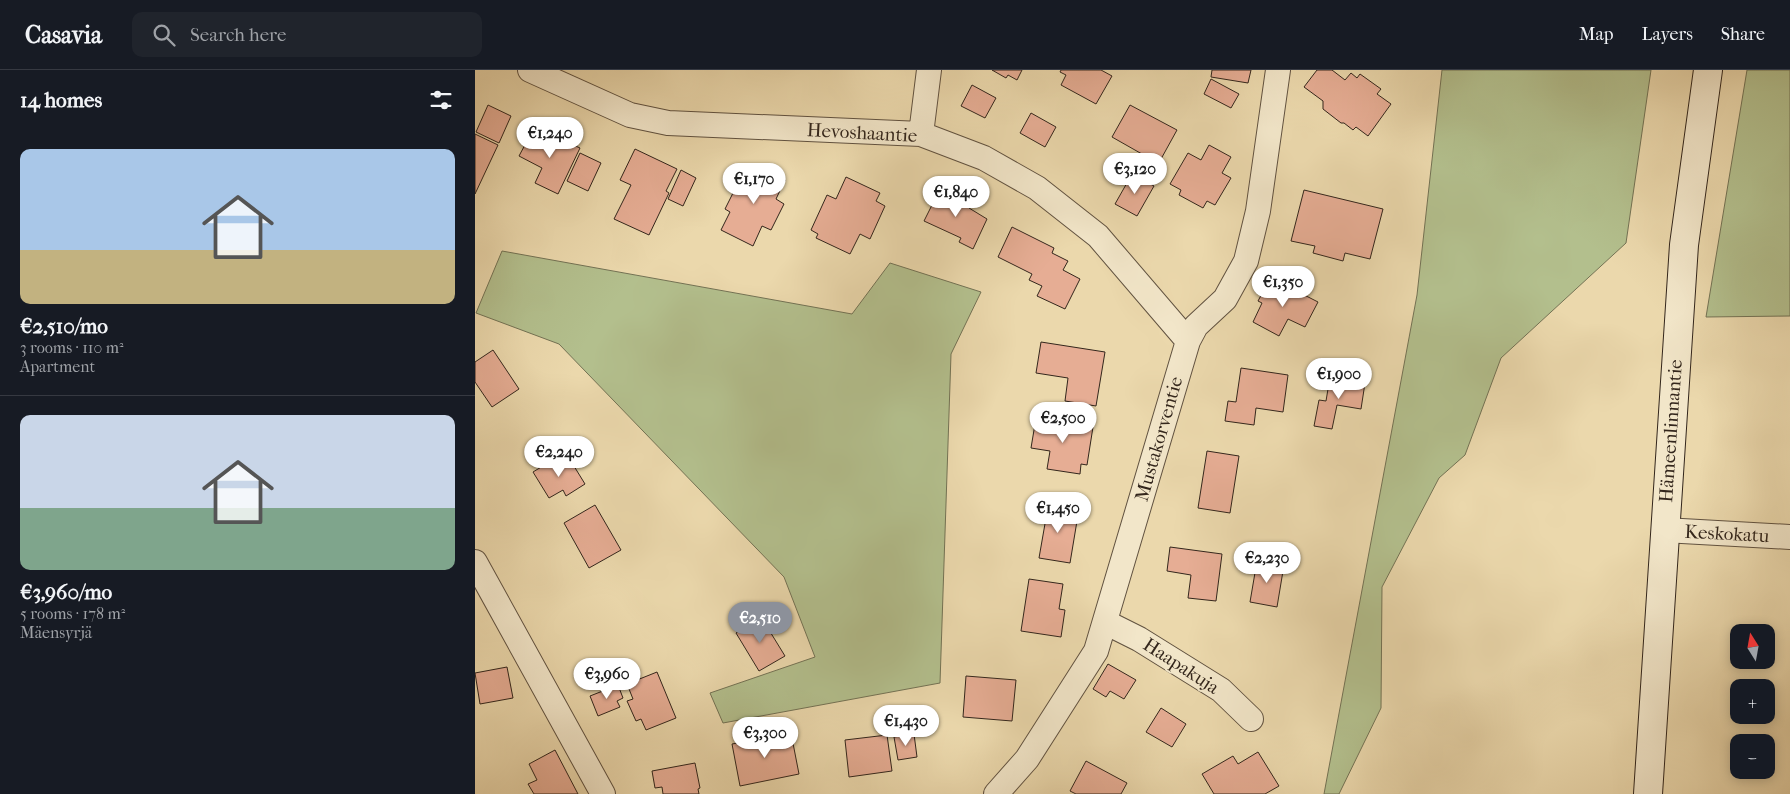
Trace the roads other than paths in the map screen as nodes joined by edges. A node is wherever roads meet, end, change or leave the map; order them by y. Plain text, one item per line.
1 (530, 70) edge
2 (929, 70) edge
3 (1278, 70) edge
4 (1708, 70) edge
5 (921, 134) junction
6 (1188, 341) junction
7 (1664, 530) junction
8 (1790, 537) edge
9 (475, 562) edge
10 (1105, 622) junction
11 (1251, 718) dead end
12 (603, 794) edge
13 (996, 794) edge
14 (1648, 794) edge

1 - 5 street, Hevoshaantie
2 - 5 street
3 - 6 street, Mustakorventie
4 - 7 main road, Hämeenlinnantie
5 - 6 street, Hevoshaantie
6 - 10 street, Mustakorventie
7 - 8 street, Keskokatu
7 - 14 main road, Hämeenlinnantie
9 - 12 street
10 - 11 street, Haapakuja
10 - 13 street, Mustakorventie

